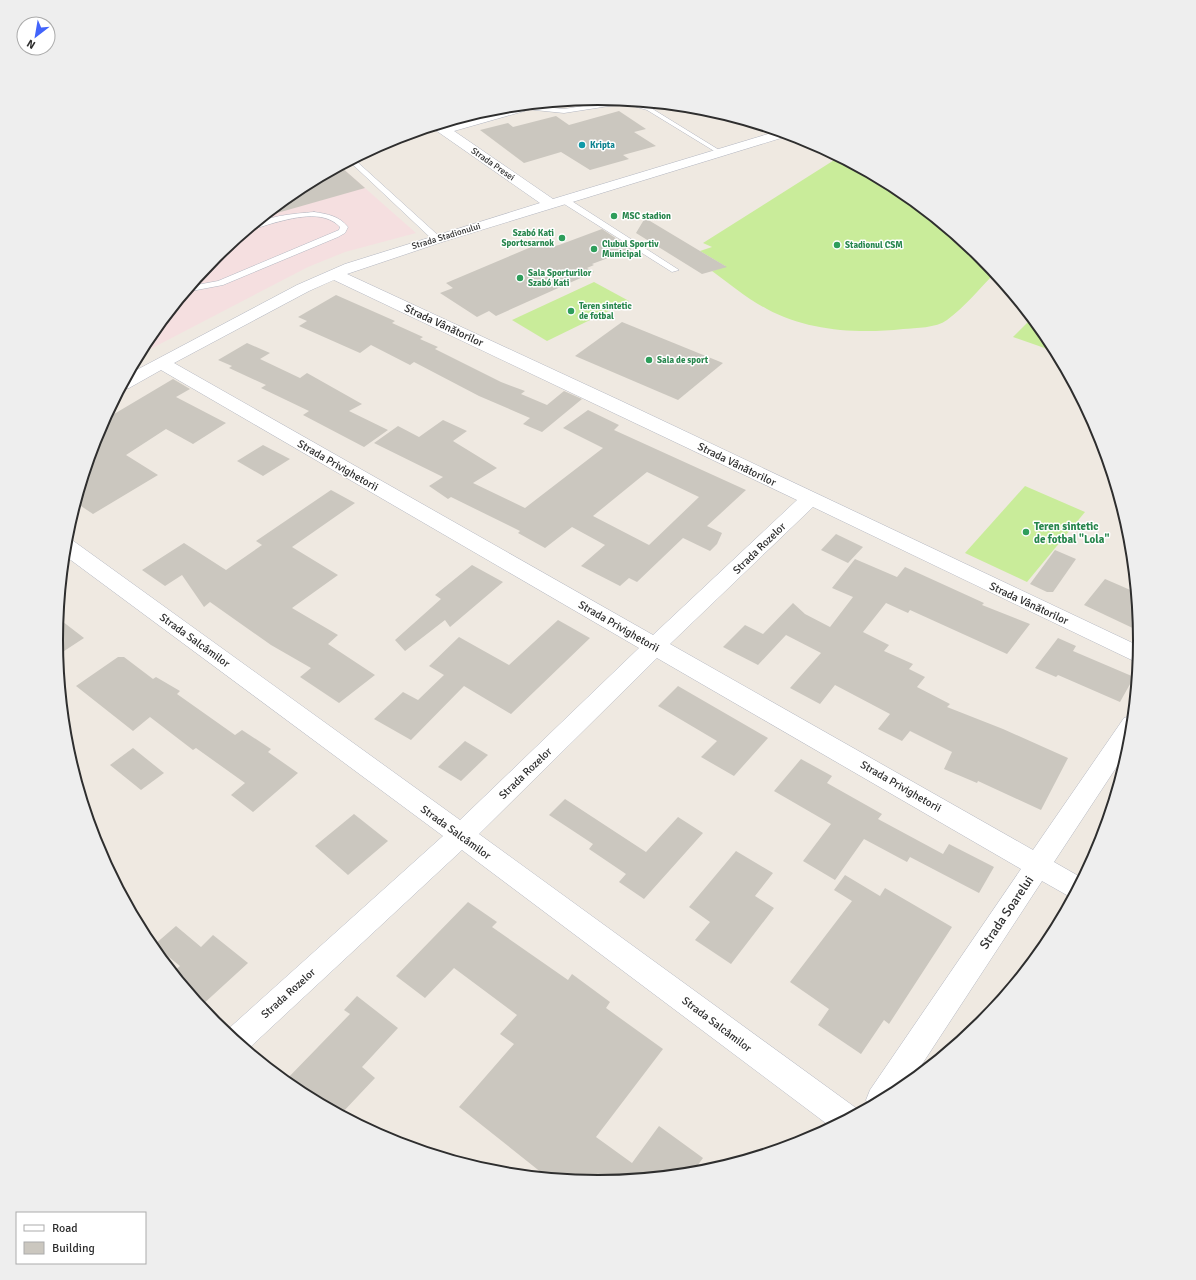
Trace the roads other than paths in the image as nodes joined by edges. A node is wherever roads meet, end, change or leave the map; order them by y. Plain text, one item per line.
1 (602, 105) edge
2 (644, 107) edge
3 (544, 108) edge
4 (441, 129) edge
5 (778, 136) edge
6 (721, 153) junction
7 (355, 163) edge
8 (564, 200) junction
9 (550, 204) junction
10 (262, 224) edge
11 (437, 239) junction
12 (675, 270) dead end
13 (334, 274) junction
14 (196, 287) edge
15 (161, 364) junction
16 (131, 380) edge
17 (810, 499) junction
18 (71, 549) edge
19 (655, 646) junction
20 (1133, 652) edge
21 (1124, 736) edge
22 (461, 835) junction
23 (1037, 865) junction
24 (1073, 886) edge
25 (240, 1037) edge
26 (888, 1089) edge
27 (841, 1116) edge

1 - 3 lane
2 - 6 lane
4 - 9 street, Strada Presei
5 - 6 street, Strada Stadionului
6 - 8 street, Strada Stadionului
7 - 11 lane
8 - 9 street, Strada Stadionului
8 - 12 lane
9 - 11 street, Strada Stadionului
10 - 14 lane
11 - 13 street, Strada Stadionului
13 - 15 street, Strada Stadionului
13 - 17 street, Strada Vânătorilor
15 - 16 street, Strada Stadionului
15 - 19 street, Strada Privighetorii
17 - 19 street, Strada Rozelor
17 - 20 street, Strada Vânătorilor
18 - 22 street, Strada Salcâmilor
19 - 22 street, Strada Rozelor
19 - 23 street, Strada Privighetorii
21 - 23 street, Strada Soarelui
22 - 25 street, Strada Rozelor
22 - 27 street, Strada Salcâmilor
23 - 24 street, Strada Privighetorii
23 - 26 street, Strada Soarelui

